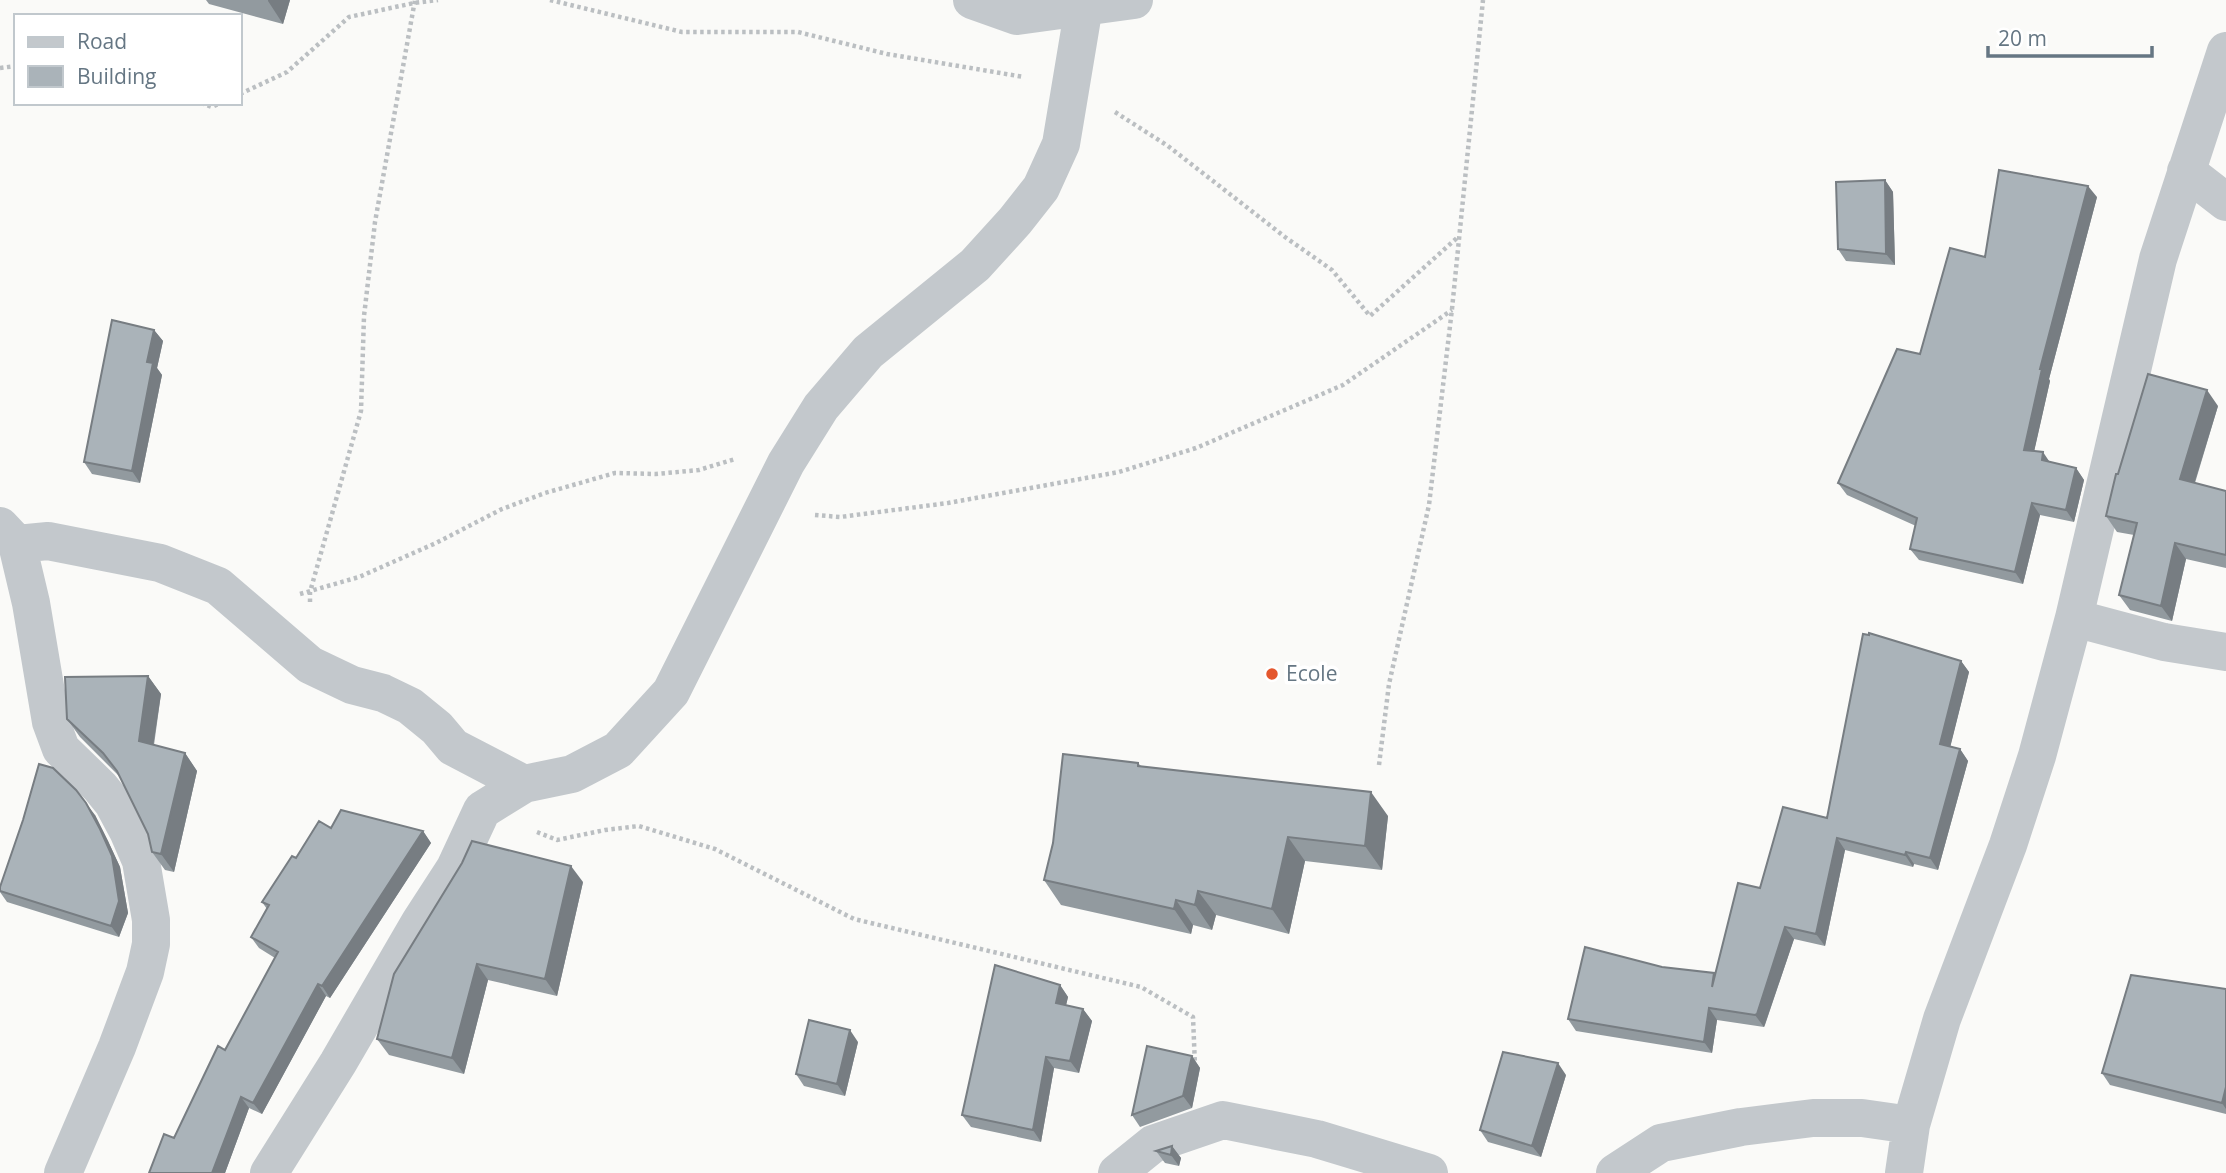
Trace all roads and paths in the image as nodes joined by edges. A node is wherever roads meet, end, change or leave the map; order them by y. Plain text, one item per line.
1 (438, 0) edge
2 (972, 0) edge
3 (1134, 0) edge
4 (1483, 0) edge
5 (414, 1) edge
6 (1083, 6) junction
7 (2226, 51) edge
8 (242, 93) edge
9 (2186, 171) junction
10 (2226, 202) edge
11 (1452, 309) junction
12 (736, 458) dead end
13 (762, 510) junction
14 (8, 535) edge
15 (310, 592) junction
16 (245, 609) junction
17 (2074, 618) junction
18 (2226, 652) edge
19 (310, 665) junction
20 (1379, 765) dead end
21 (514, 790) junction
22 (1911, 1125) junction
23 (1197, 1129) junction
24 (63, 1173) edge
25 (269, 1173) edge
26 (1117, 1173) edge
27 (1429, 1173) edge
28 (1615, 1173) edge
29 (1904, 1173) edge

1 - 5 path
2 - 6 street
3 - 6 street
4 - 11 path
5 - 8 path
5 - 15 path
6 - 13 street
7 - 9 street
9 - 10 street
9 - 17 street
11 - 13 path
11 - 20 path
12 - 15 path
13 - 21 street
14 - 16 street
14 - 24 street
15 - 16 path
15 - 19 path
16 - 19 street
17 - 18 street
17 - 22 street
19 - 21 street
21 - 23 path
21 - 25 street
22 - 28 street
22 - 29 street
23 - 26 street
23 - 27 street

